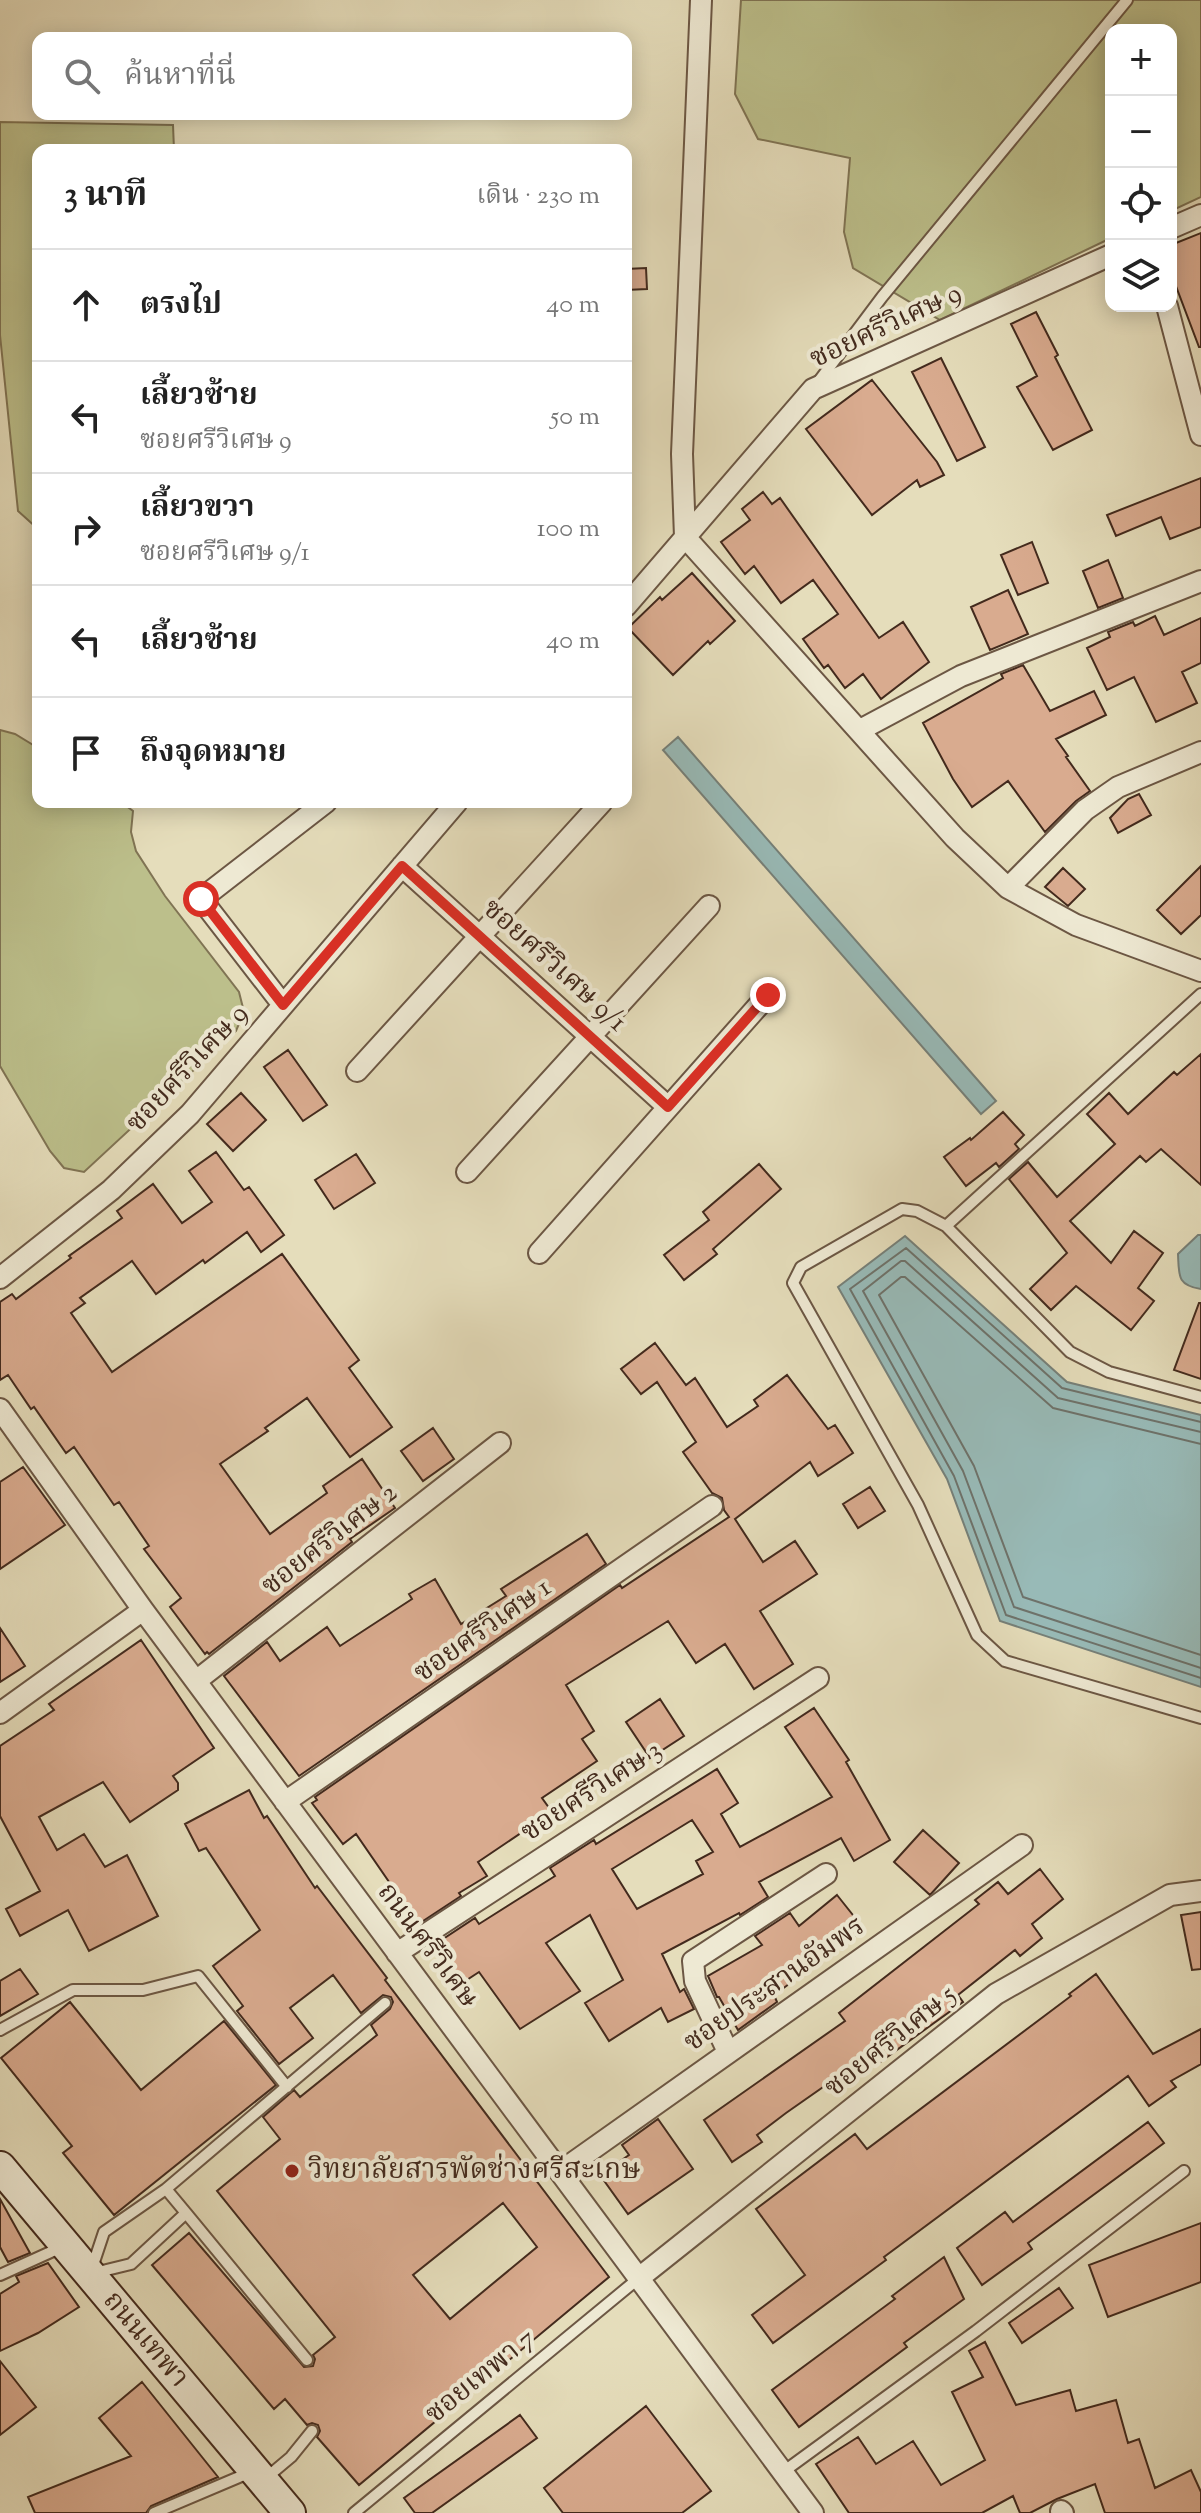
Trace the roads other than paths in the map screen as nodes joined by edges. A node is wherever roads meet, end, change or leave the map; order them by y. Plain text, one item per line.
1 (701, 0) edge
2 (1127, 0) edge
3 (1201, 215) edge
4 (1177, 225) edge
5 (1105, 258) edge
6 (1169, 312) edge
7 (813, 389) junction
8 (1201, 435) edge
9 (685, 537) junction
10 (1201, 581) edge
11 (632, 599) edge
12 (860, 730) junction
13 (1201, 752) edge
14 (318, 808) edge
15 (452, 808) edge
16 (597, 808) edge
17 (402, 866) junction
18 (1008, 888) junction
19 (709, 906) dead end
20 (480, 937) junction
21 (1201, 971) edge
22 (1201, 994) edge
23 (768, 995) dead end
24 (283, 1005) junction
25 (590, 1037) junction
26 (357, 1071) dead end
27 (668, 1107) junction
28 (467, 1172) dead end
29 (946, 1226) junction
30 (539, 1253) dead end
31 (0, 1278) edge
32 (1201, 1397) edge
33 (0, 1409) edge
34 (500, 1443) dead end
35 (712, 1506) dead end
36 (143, 1610) junction
37 (818, 1678) dead end
38 (196, 1681) junction
39 (0, 1713) edge
40 (1201, 1718) edge
41 (285, 1802) junction
42 (1022, 1845) dead end
43 (826, 1874) dead end
44 (1201, 1891) edge
45 (397, 1953) junction
46 (385, 2003) dead end
47 (0, 2030) edge
48 (728, 2052) junction
49 (287, 2087) junction
50 (0, 2167) edge
51 (1184, 2171) dead end
52 (560, 2172) junction
53 (166, 2189) junction
54 (186, 2213) junction
55 (66, 2245) junction
56 (90, 2274) junction
57 (0, 2275) edge
58 (639, 2278) junction
59 (307, 2360) dead end
60 (312, 2431) dead end
61 (783, 2472) junction
62 (259, 2476) junction
63 (154, 2513) edge
64 (290, 2513) edge
65 (354, 2513) edge
66 (813, 2513) edge

1 - 9 street
2 - 7 lane
3 - 4 street
5 - 7 street, ซอยศรีวิเศษ 9
6 - 8 street
7 - 9 street, ซอยศรีวิเศษ 9
9 - 11 street, ซอยศรีวิเศษ 9
9 - 12 street
10 - 12 street
12 - 18 street
13 - 18 street
14 - 24 street
15 - 17 street, ซอยศรีวิเศษ 9
16 - 20 street
17 - 20 street, ซอยศรีวิเศษ 9/1
17 - 24 street, ซอยศรีวิเศษ 9
18 - 21 street
19 - 25 street
20 - 25 street, ซอยศรีวิเศษ 9/1
20 - 26 street
22 - 29 lane
23 - 27 street
24 - 31 street, ซอยศรีวิเศษ 9
25 - 27 street, ซอยศรีวิเศษ 9/1
25 - 28 street
27 - 30 street
29 - 32 lane
29 - 40 lane
33 - 36 street, ถนนศรีวิเศษ
34 - 38 street, ซอยศรีวิเศษ 2
35 - 41 street, ซอยศรีวิเศษ 1
36 - 38 street, ถนนศรีวิเศษ
36 - 39 street
37 - 45 street, ซอยศรีวิเศษ 3
38 - 41 street, ถนนศรีวิเศษ
41 - 45 street, ถนนศรีวิเศษ
42 - 48 street, ซอยประสานอัมพร
43 - 48 street
44 - 58 street, ซอยศรีวิเศษ 5
45 - 52 street, ถนนศรีวิเศษ
46 - 49 lane
47 - 49 lane
48 - 52 street, ซอยประสานอัมพร
49 - 53 lane
50 - 55 main road, ถนนเทพา
51 - 61 lane
52 - 58 street, ถนนศรีวิเศษ
53 - 54 lane
53 - 56 lane
54 - 56 lane
54 - 59 lane
55 - 56 main road, ถนนเทพา
55 - 57 lane
56 - 62 main road, ถนนเทพา
58 - 61 street, ถนนศรีวิเศษ
58 - 65 lane, ซอยเทพา 7
60 - 62 lane
61 - 66 street, ถนนศรีวิเศษ
62 - 63 lane
62 - 64 main road, ถนนเทพา

